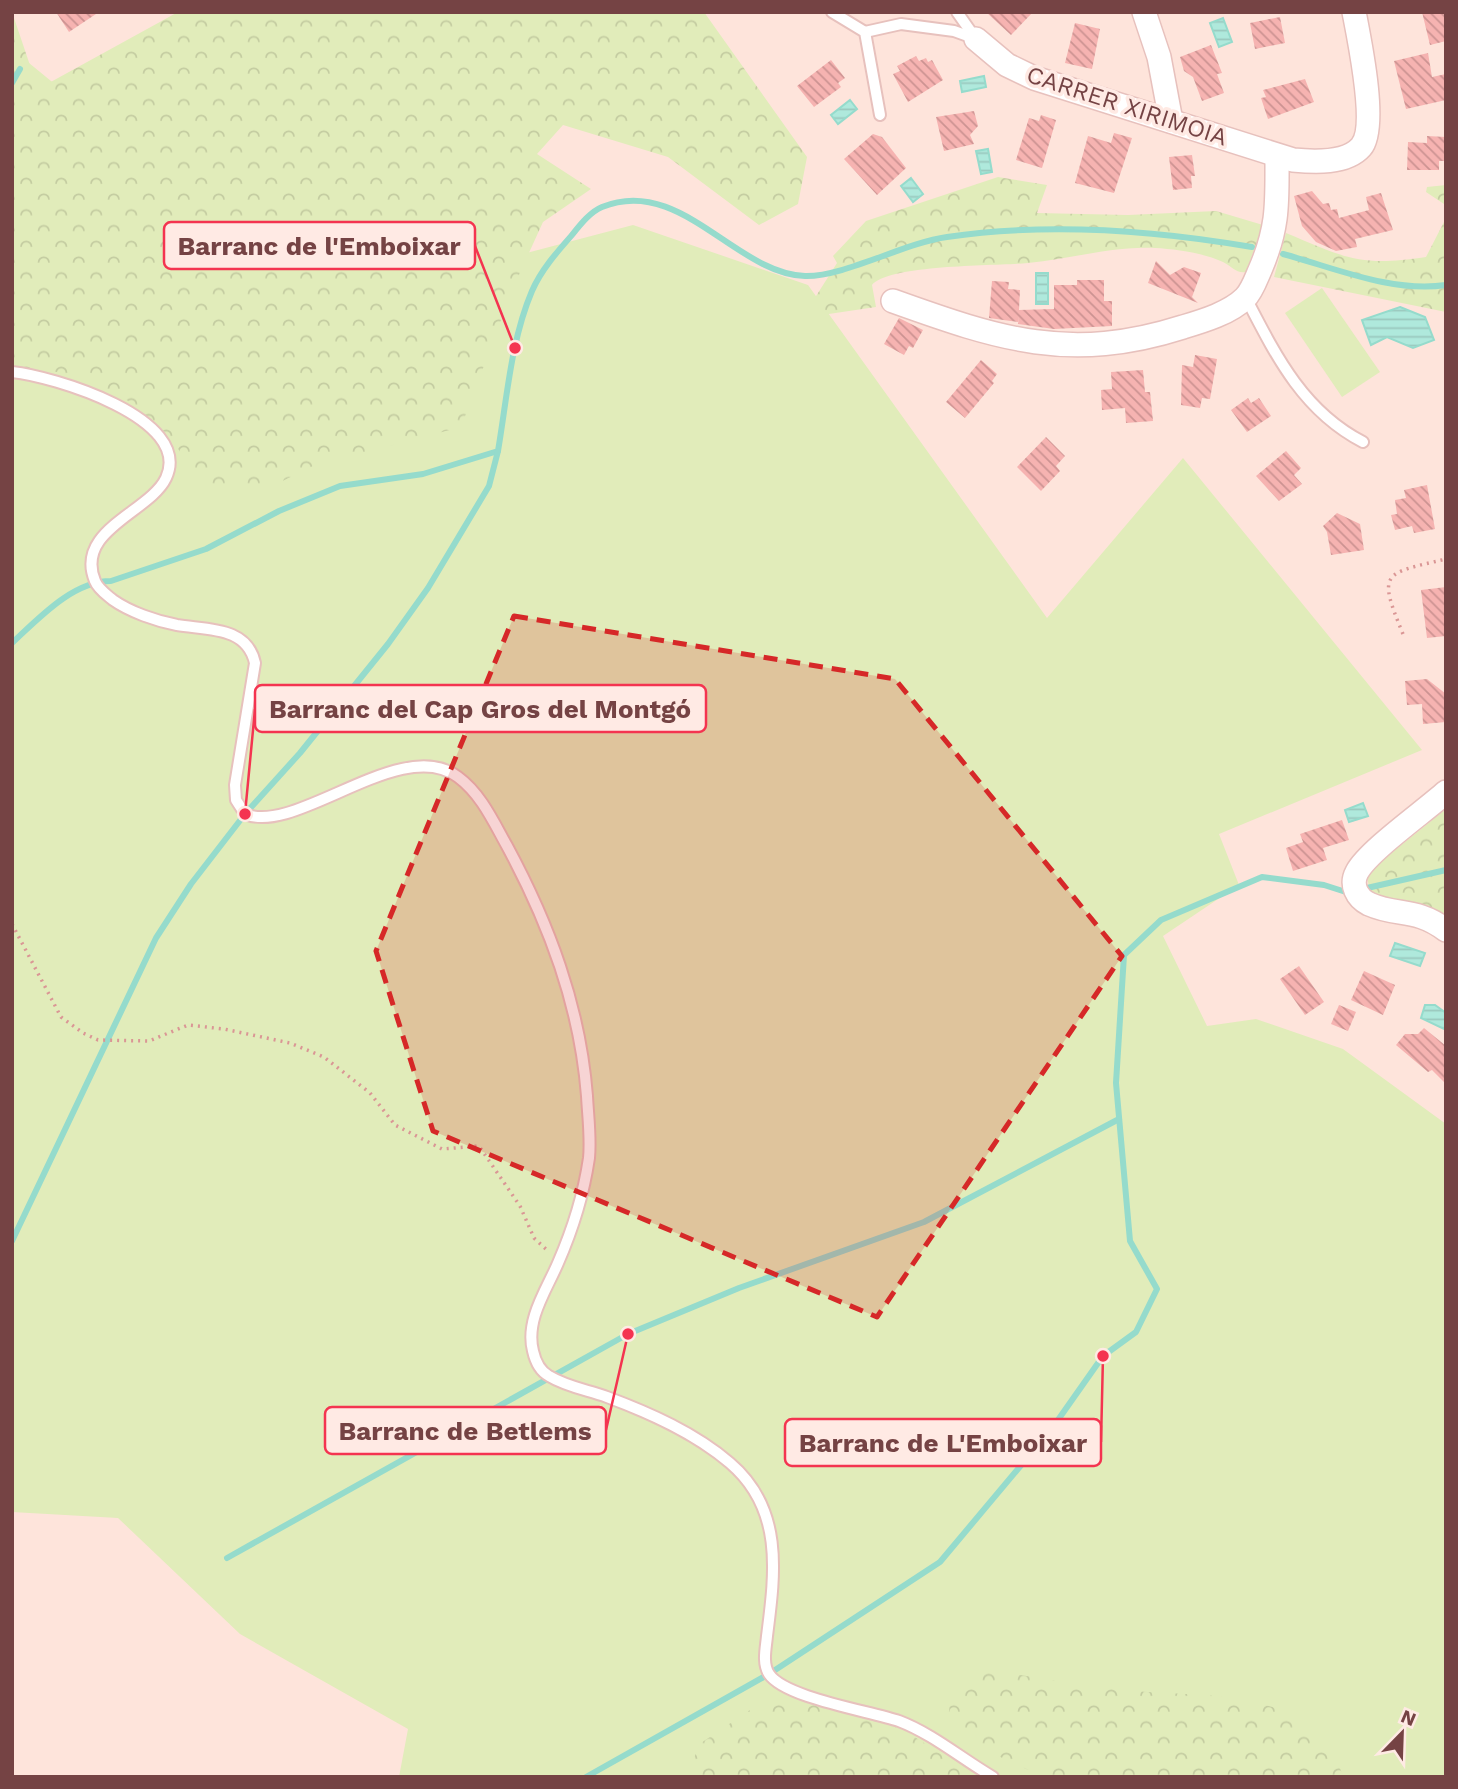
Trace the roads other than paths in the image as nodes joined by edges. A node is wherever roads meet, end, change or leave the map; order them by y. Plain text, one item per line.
1 (832, 12) edge
2 (957, 12) edge
3 (1144, 12) edge
4 (1354, 12) edge
5 (865, 32) junction
6 (976, 38) junction
7 (880, 115) dead end
8 (1171, 121) junction
9 (1277, 156) junction
10 (1246, 298) junction
11 (893, 301) dead end
12 (12, 372) edge
13 (1363, 442) dead end
14 (1446, 792) edge
15 (1446, 930) edge
16 (993, 1777) edge

1 - 5 lane
2 - 6 lane, CARRER XIRIMOIA
3 - 8 street
4 - 9 street, CARRER XIRIMOIA
5 - 6 lane
5 - 7 lane
6 - 8 street, CARRER XIRIMOIA
8 - 9 street, CARRER XIRIMOIA
9 - 10 street
10 - 11 street
10 - 13 lane
12 - 16 lane
14 - 15 street

